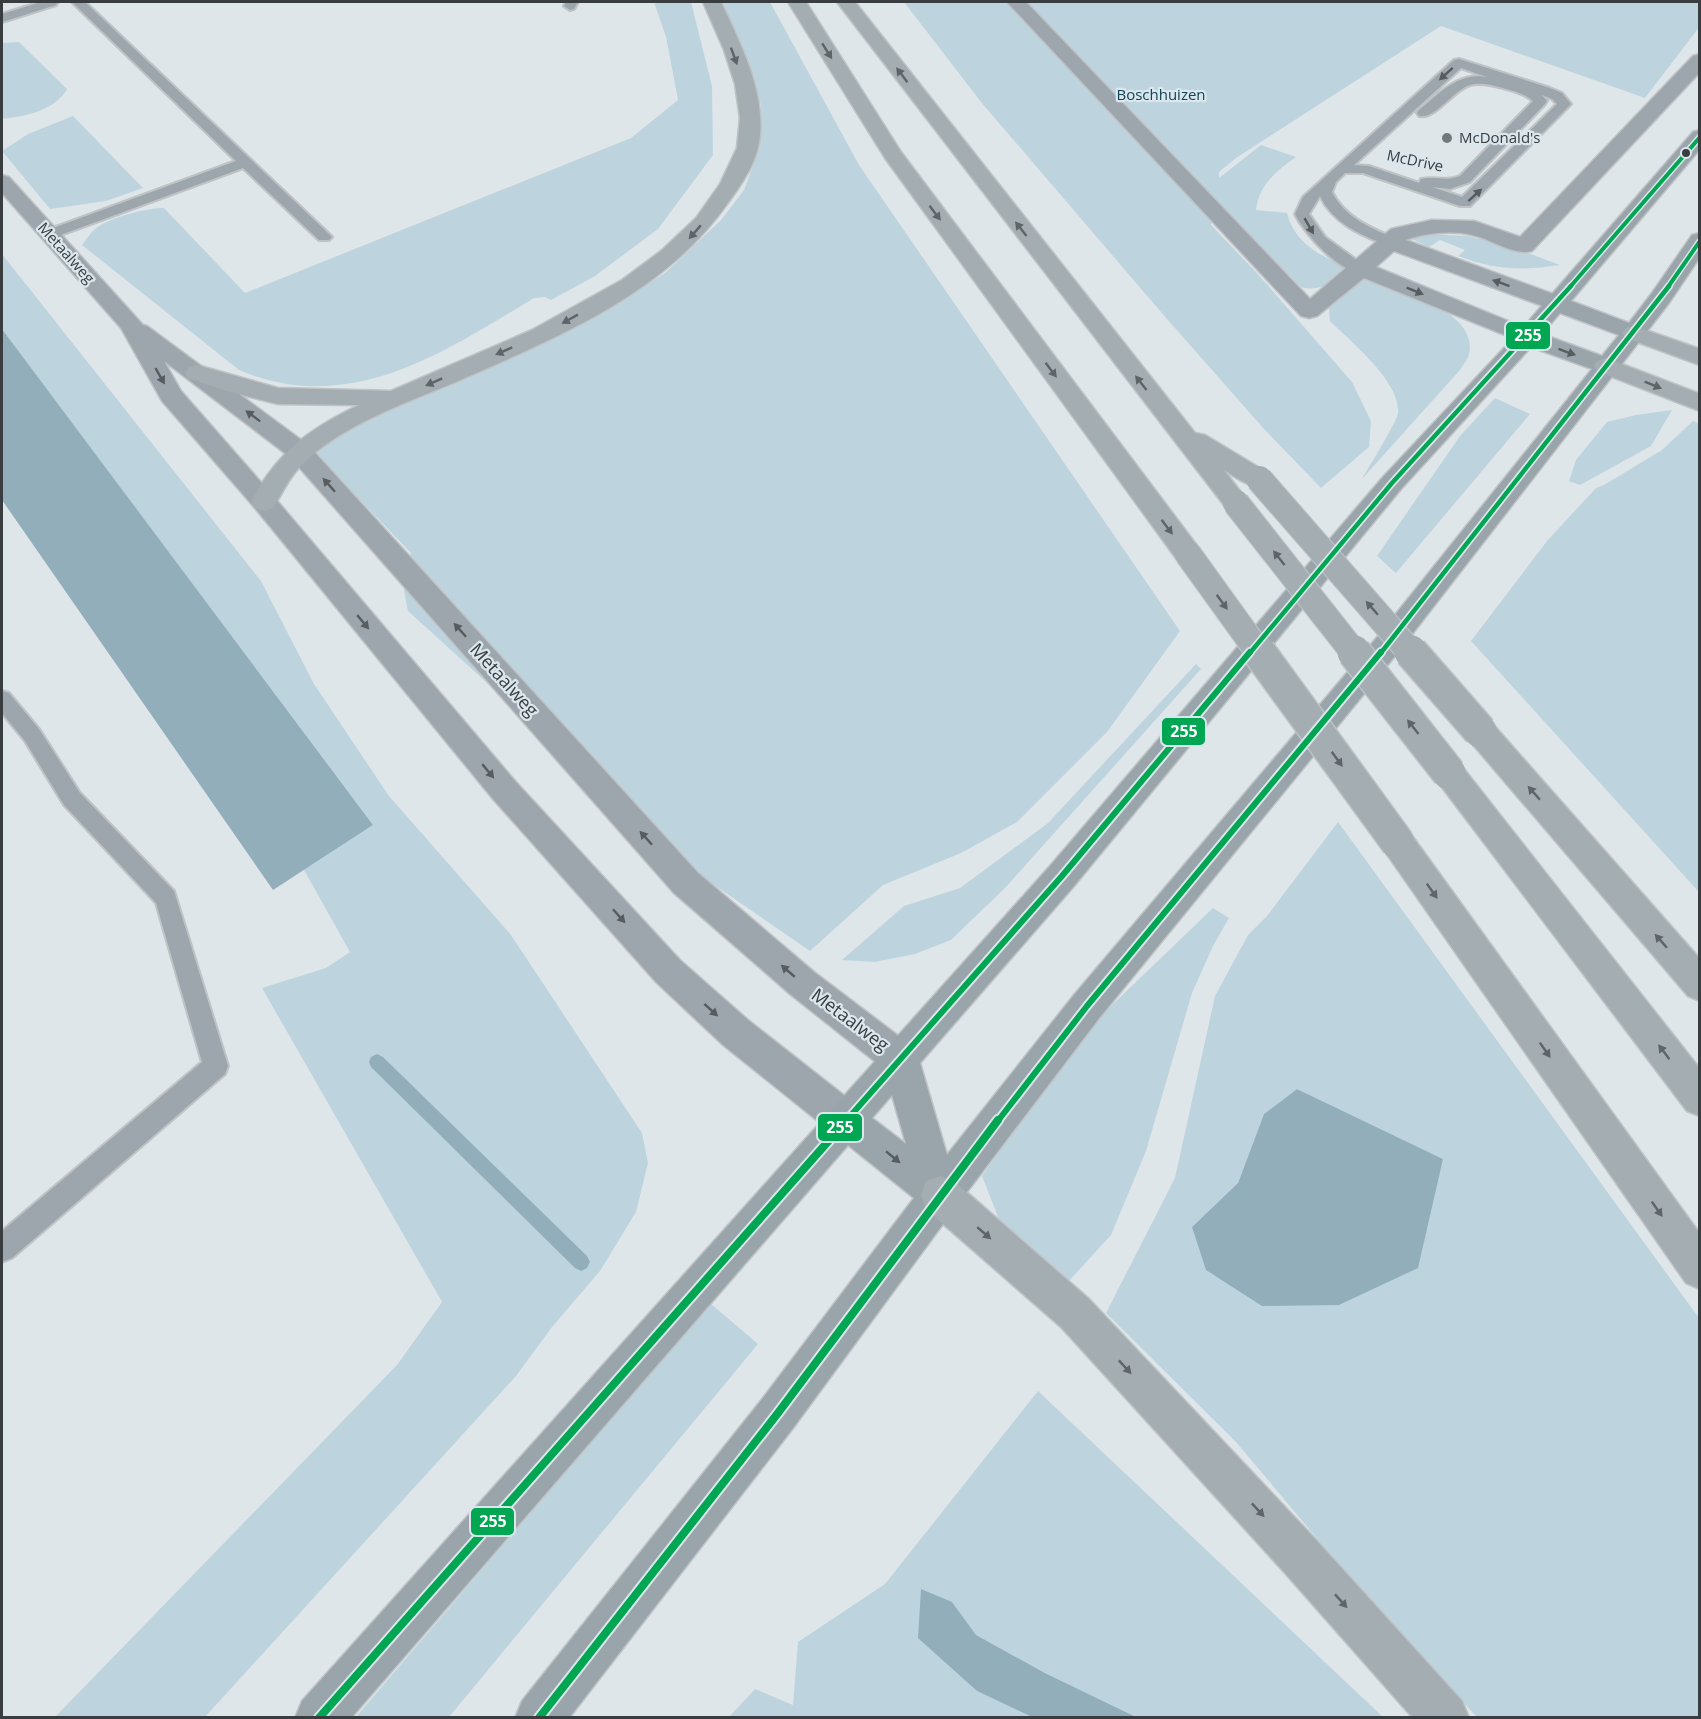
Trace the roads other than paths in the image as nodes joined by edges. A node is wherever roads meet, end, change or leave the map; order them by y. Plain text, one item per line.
1 (52, 2) edge
2 (78, 2) edge
3 (712, 2) edge
4 (796, 2) edge
5 (846, 2) edge
6 (1016, 2) edge
7 (2, 18) edge
8 (1700, 60) edge
9 (1389, 124) junction
10 (1700, 136) edge
11 (246, 162) junction
12 (1364, 169) junction
13 (1341, 170) junction
14 (1329, 180) junction
15 (2, 181) edge
16 (50, 234) junction
17 (324, 237) dead end
18 (1700, 240) edge
19 (1391, 242) junction
20 (1361, 269) junction
21 (1556, 303) junction
22 (131, 325) junction
23 (1634, 333) junction
24 (1527, 337) junction
25 (1700, 358) edge
26 (1606, 366) junction
27 (197, 373) junction
28 (398, 398) junction
29 (1700, 403) edge
30 (1177, 429) junction
31 (299, 451) junction
32 (264, 502) junction
33 (2, 699) edge
34 (1700, 985) edge
35 (900, 1059) junction
36 (1700, 1099) edge
37 (847, 1121) junction
38 (940, 1195) junction
39 (2, 1248) edge
40 (1700, 1269) edge
41 (319, 1718) edge
42 (539, 1718) edge
43 (1445, 1718) edge

1 - 7 lane
2 - 11 lane
3 -> 28 highway
4 -> 40 highway, bridge
30 -> 5 highway
6 - 20 street
8 - 19 street
9 - 12 lane, McDrive
12 -> 9 lane
9 - 13 lane
10 - 21 main road
11 - 16 lane
11 - 17 lane
12 - 13 lane
13 - 14 lane
14 - 19 lane
14 -> 20 lane
15 - 16 street, Metaalweg
16 - 22 street, Metaalweg
18 - 23 main road
19 - 20 street
21 -> 19 street
20 -> 24 street
21 - 23 main road
21 - 24 main road
22 - 27 street, Metaalweg
22 -> 32 street, Metaalweg
23 - 25 highway
23 - 26 main road
24 -> 26 main road
24 - 35 main road
26 -> 29 highway
26 - 38 main road
27 - 28 highway
31 -> 27 street, Metaalweg
28 - 31 highway
34 -> 30 highway, bridge
36 -> 30 highway, bridge
31 - 32 highway
35 -> 31 street, Metaalweg
32 -> 37 street, Metaalweg
33 - 39 lane
35 - 37 main road
35 - 38 main road, Metaalweg
37 -> 38 main road, Metaalweg
37 - 41 main road
38 - 42 main road
38 -> 43 highway

